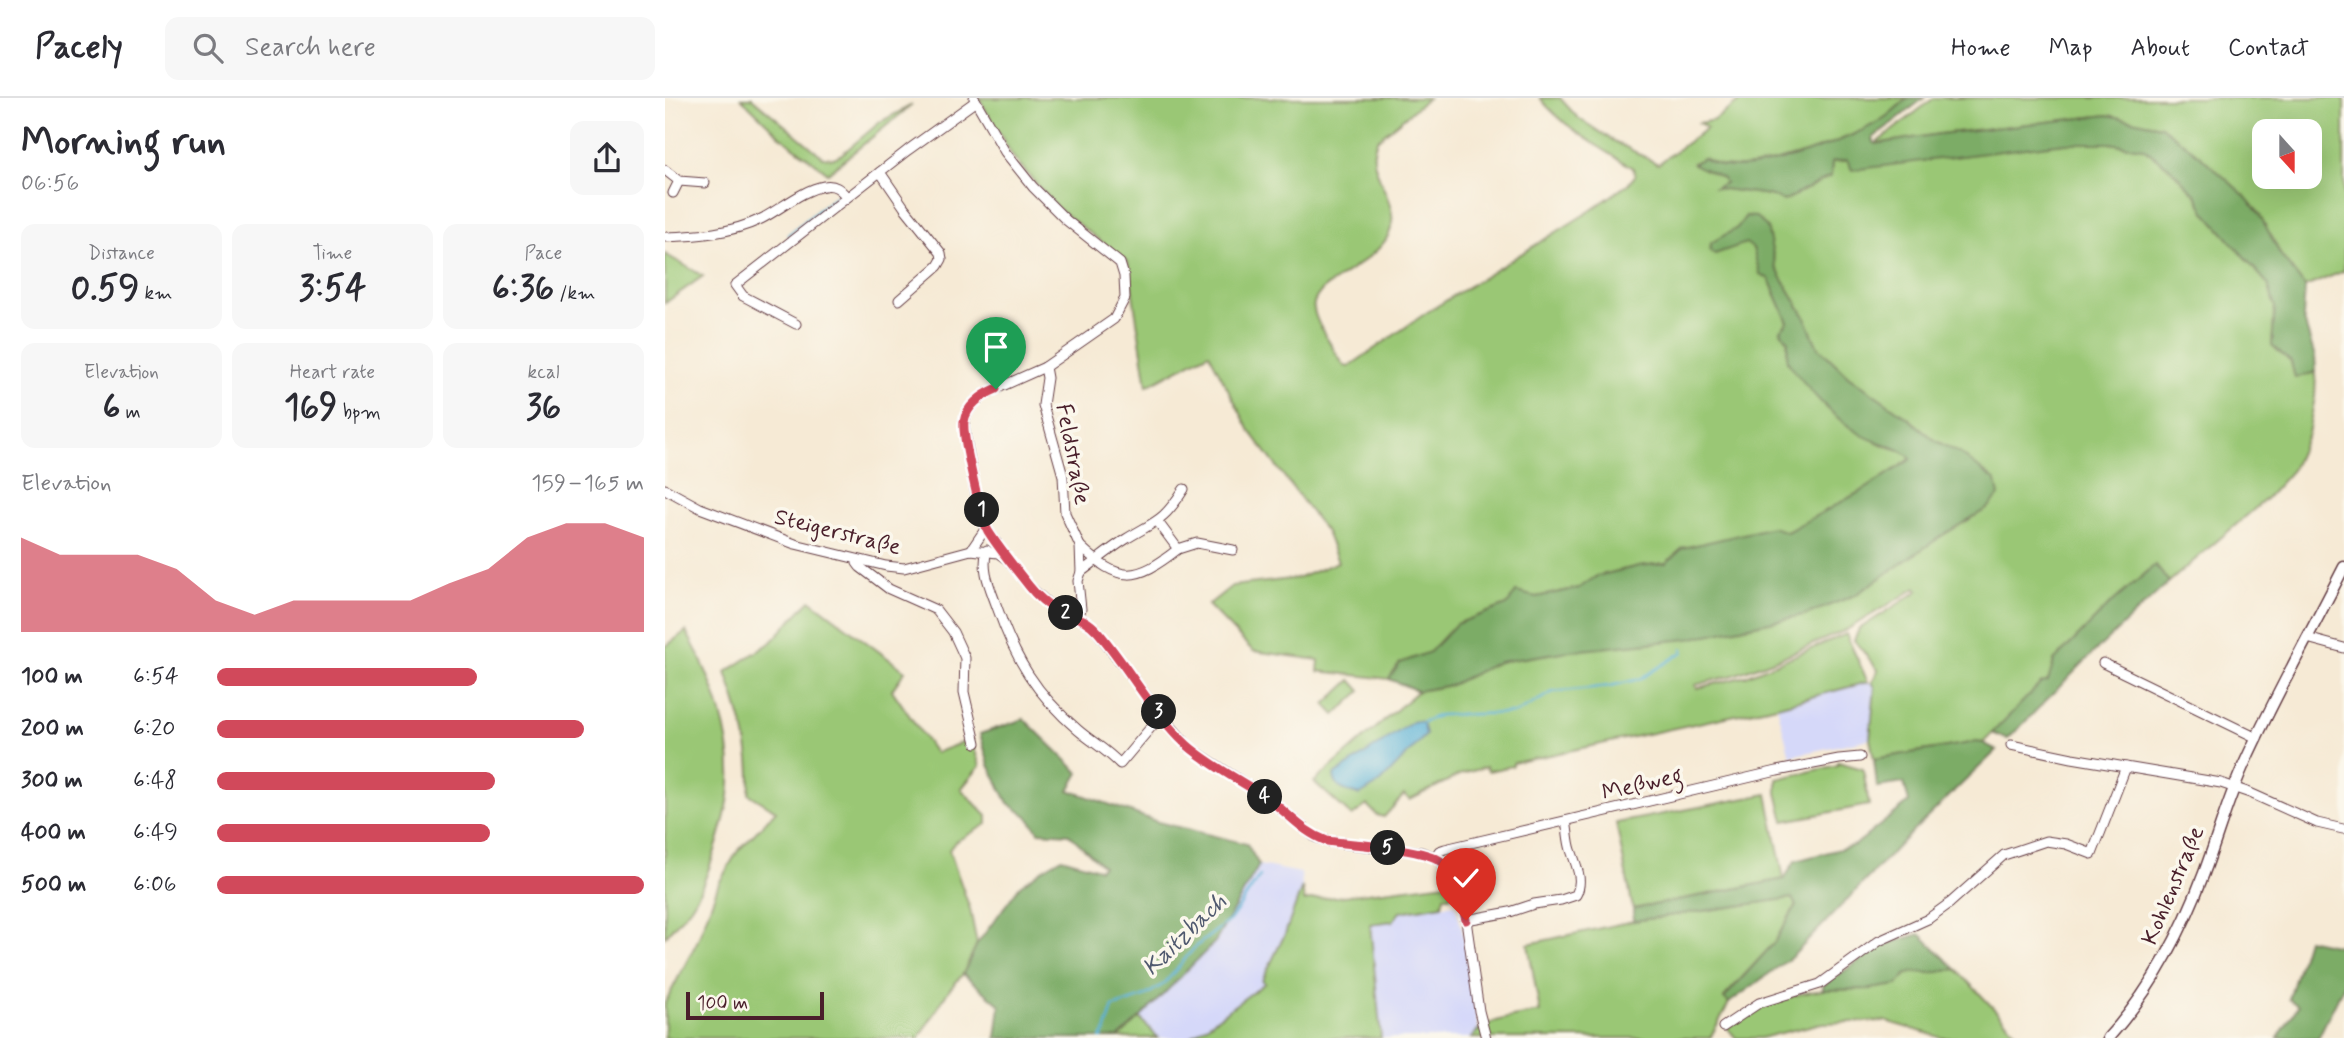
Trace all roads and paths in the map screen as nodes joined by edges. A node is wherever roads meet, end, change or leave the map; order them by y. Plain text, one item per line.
1 (975, 99) edge
2 (665, 170) edge
3 (880, 172) junction
4 (679, 181) junction
5 (705, 183) dead end
6 (673, 193) dead end
7 (847, 197) junction
8 (665, 237) edge
9 (899, 299) dead end
10 (796, 324) dead end
11 (1045, 367) junction
12 (665, 489) edge
13 (1184, 489) dead end
14 (1158, 522) junction
15 (986, 528) junction
16 (1080, 546) junction
17 (1178, 549) junction
18 (971, 550) junction
19 (988, 550) junction
20 (1233, 550) dead end
21 (858, 559) junction
22 (1007, 559) junction
23 (1096, 562) junction
24 (2344, 567) edge
25 (1081, 572) junction
26 (1079, 616) junction
27 (2308, 638) junction
28 (2344, 648) edge
29 (2103, 663) dead end
30 (1163, 718) junction
31 (2257, 738) junction
32 (977, 743) dead end
33 (2011, 745) dead end
34 (1860, 757) dead end
35 (2126, 767) junction
36 (2234, 788) junction
37 (1566, 821) junction
38 (2343, 829) edge
39 (1436, 856) junction
40 (1466, 920) junction
41 (1723, 1027) dead end
42 (1486, 1038) edge
43 (2108, 1038) edge

1 - 3 street
1 - 11 street
2 - 4 street
3 - 7 street
3 - 9 street
4 - 5 street
4 - 6 street
7 - 8 street
7 - 10 street
11 - 15 street
11 - 16 street, Feldstraße
12 - 21 street, Steigerstraße
13 - 14 street
14 - 17 street
14 - 23 street
15 - 18 street
15 - 22 street
16 - 23 street, Feldstraße
16 - 25 street, Feldstraße
17 - 20 street
17 - 23 street
18 - 19 street, Steigerstraße
18 - 21 street, Steigerstraße
19 - 22 street, Steigerstraße
19 - 30 street
21 - 32 street
22 - 26 street, Steigerstraße
23 - 25 street
24 - 27 street, Kohlenstraße
25 - 26 street, Feldstraße
26 - 30 street, Steigerstraße
27 - 28 street
27 - 31 street, Kohlenstraße
29 - 31 street
30 - 39 street, Steigerstraße
31 - 36 street, Kohlenstraße
33 - 35 street
34 - 37 street, Meßweg
35 - 36 street
35 - 41 street
36 - 38 street
36 - 43 street, Kohlenstraße
37 - 39 street, Meßweg
37 - 40 street
39 - 40 street
40 - 42 street

